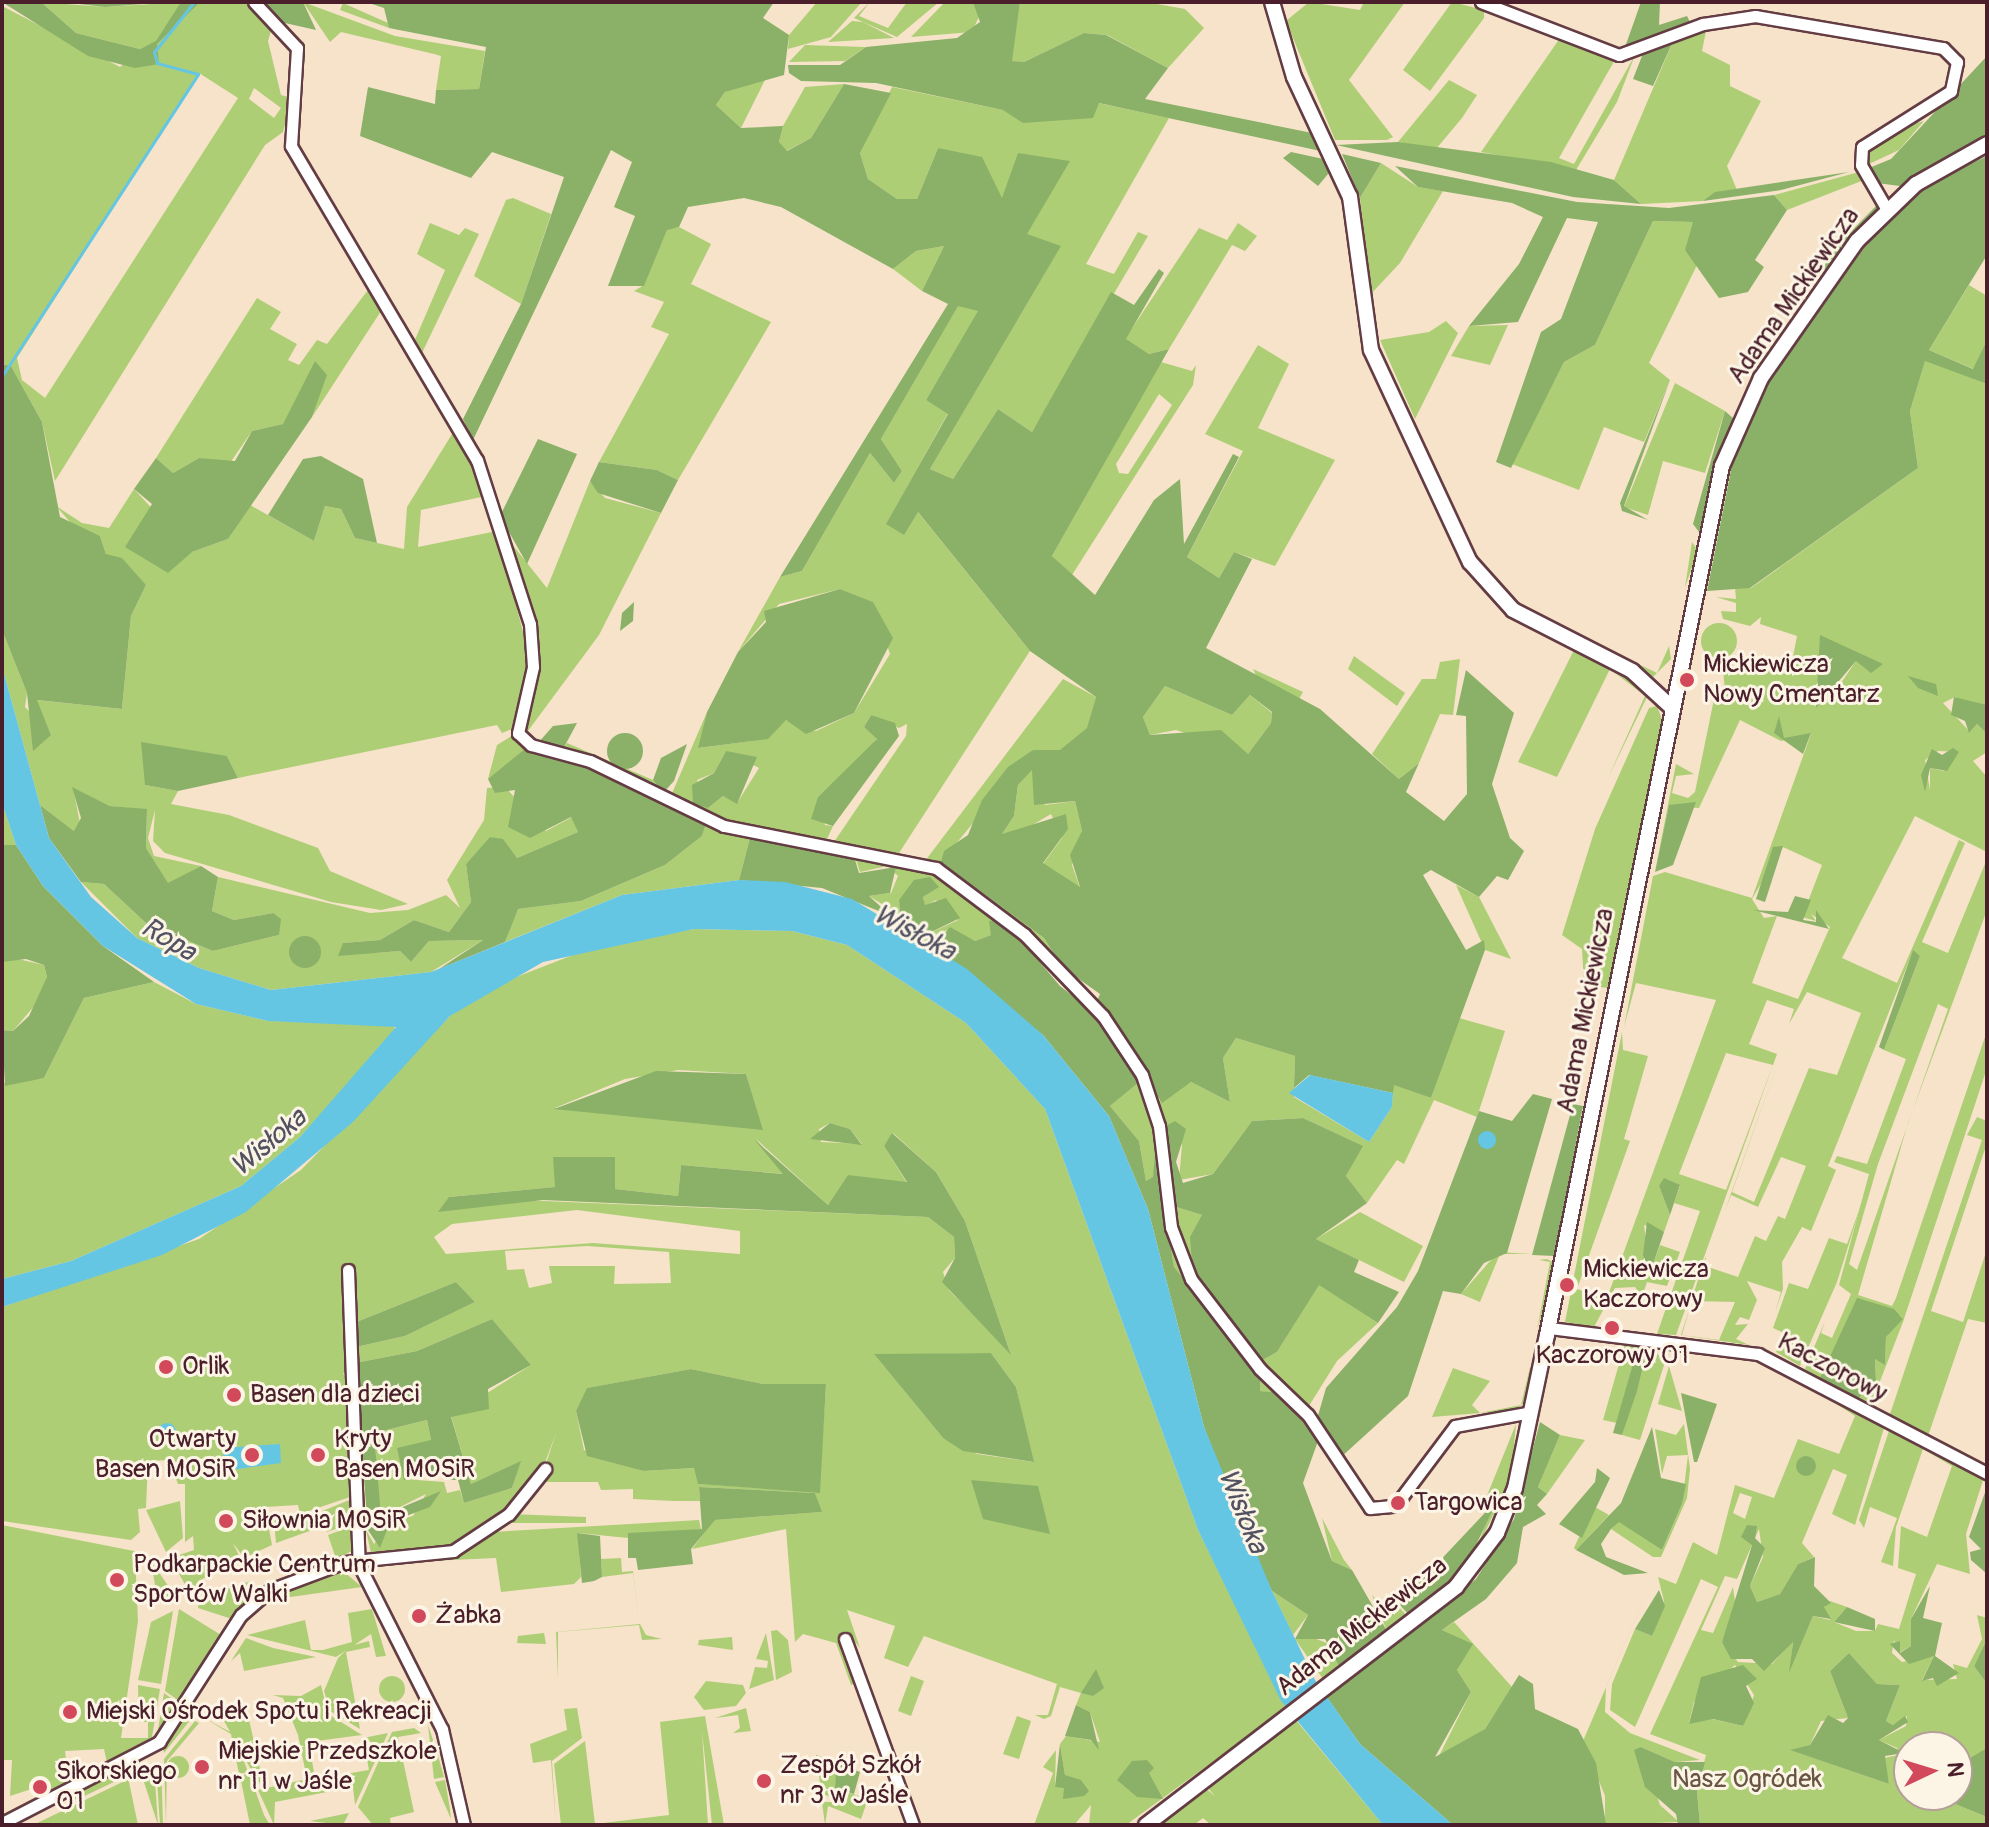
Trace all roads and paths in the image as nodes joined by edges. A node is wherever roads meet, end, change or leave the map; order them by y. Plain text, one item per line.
1 (254, 2) edge
2 (1272, 2) edge
3 (1481, 2) edge
4 (1987, 144) edge
5 (1886, 208) junction
6 (1671, 707) junction
7 (348, 1270) dead end
8 (1549, 1328) junction
9 (1531, 1412) junction
10 (545, 1469) dead end
11 (1987, 1473) edge
12 (359, 1565) junction
13 (845, 1639) dead end
14 (2, 1823) edge
15 (464, 1825) edge
16 (913, 1825) edge
17 (1146, 1825) edge

1 - 9 street
2 - 6 street
3 - 5 street
4 - 5 street, Adama Mickiewicza
5 - 6 street, Adama Mickiewicza
6 - 8 street, Adama Mickiewicza
7 - 12 street
8 - 9 street, Adama Mickiewicza
8 - 11 street, Kaczorowy
9 - 17 street, Adama Mickiewicza
10 - 12 street
12 - 14 street
12 - 15 street
13 - 16 street

